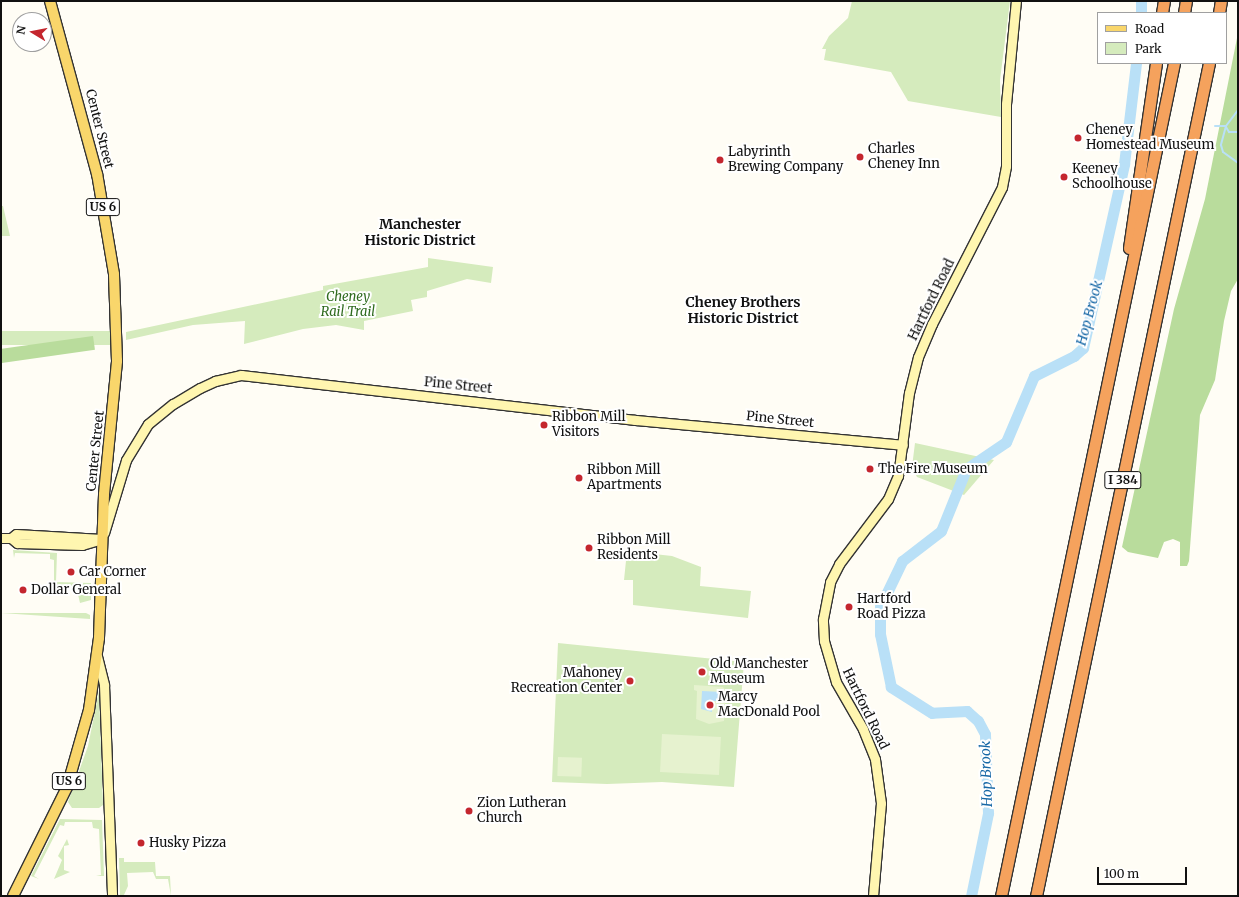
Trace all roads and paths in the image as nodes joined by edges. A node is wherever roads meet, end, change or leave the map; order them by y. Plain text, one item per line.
1 (50, 1) edge
2 (1016, 1) edge
3 (1164, 1) edge
4 (1186, 1) edge
5 (1221, 1) edge
6 (1162, 12) edge
7 (1184, 12) edge
8 (1219, 12) edge
9 (1156, 64) edge
10 (1174, 64) edge
11 (1209, 64) edge
12 (1129, 278) junction
13 (903, 445) junction
14 (1, 538) edge
15 (102, 539) junction
16 (97, 656) junction
17 (1005, 873) junction
18 (13, 896) edge
19 (112, 896) edge
20 (873, 896) edge
21 (994, 896) edge
22 (1000, 896) edge
23 (1036, 896) edge

1 - 15 main road, Center Street / US 6
2 - 13 main road, Hartford Road
3 - 6 highway
4 - 7 highway
5 - 8 highway
9 - 12 highway
10 - 12 highway, I 384
11 - 23 highway, I 384
12 - 17 highway, I 384
13 - 15 main road, Pine Street
13 - 20 main road, Hartford Road
14 - 15 main road
15 - 16 main road, Center Street / US 6
16 - 18 main road, Center Street / US 6
16 - 19 main road
17 - 21 highway
17 - 22 highway, I 384

